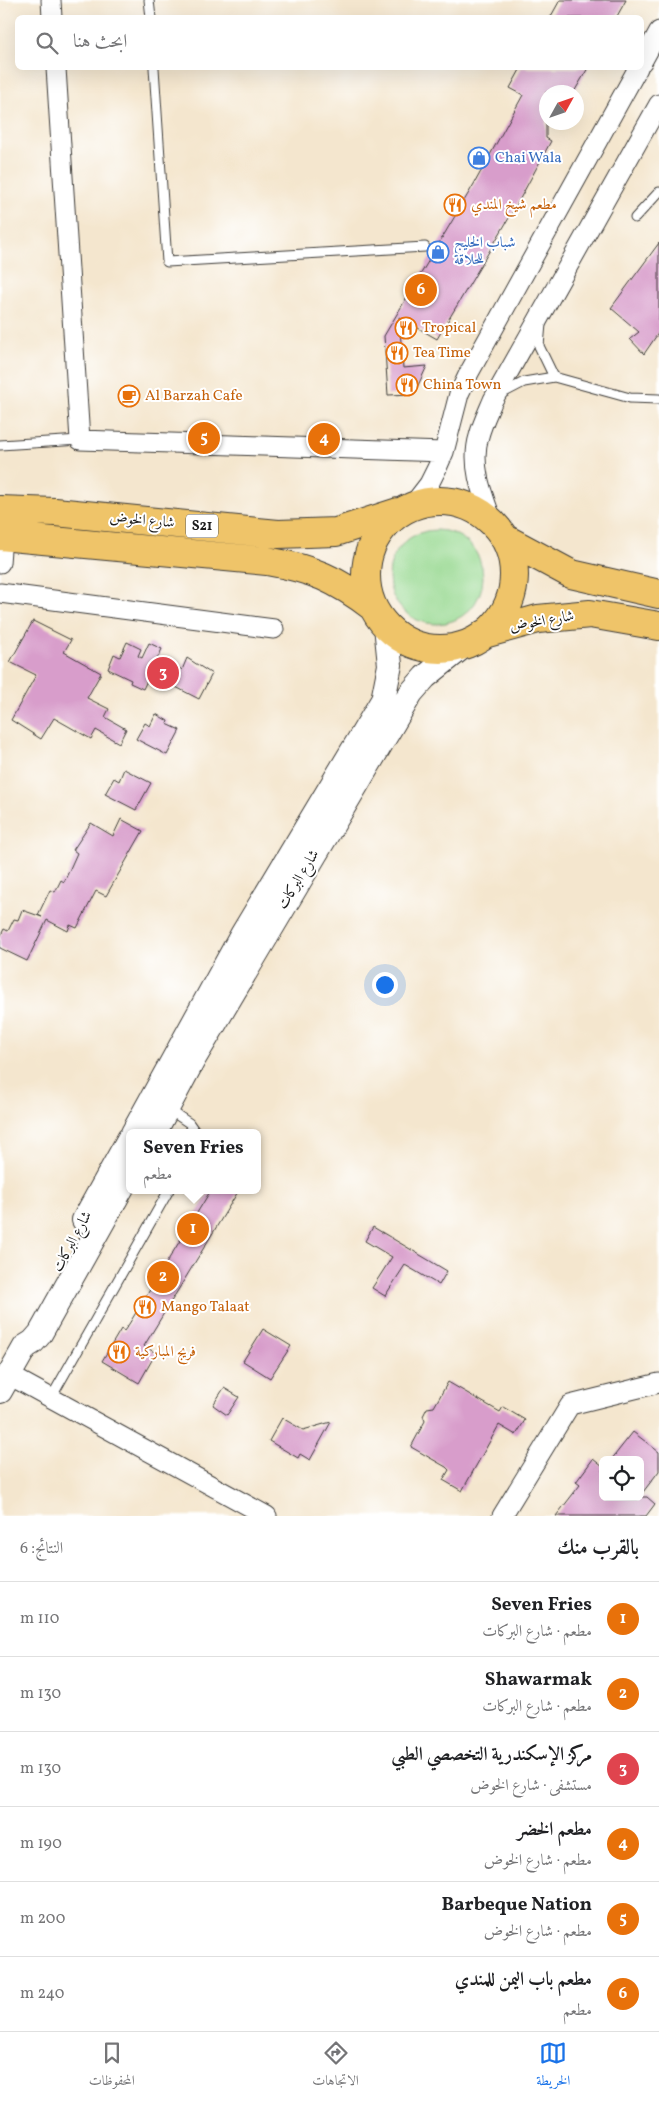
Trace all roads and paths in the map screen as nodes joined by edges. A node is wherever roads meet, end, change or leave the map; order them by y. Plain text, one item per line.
1 (51, 0) edge
2 (149, 0) edge
3 (52, 15) edge
4 (151, 15) edge
5 (659, 31) edge
6 (644, 58) edge
7 (56, 70) edge
8 (154, 70) edge
9 (637, 70) edge
10 (657, 114) edge
11 (659, 192) edge
12 (635, 218) dead end
13 (425, 247) dead end
14 (542, 313) junction
15 (554, 378) junction
16 (659, 399) edge
17 (493, 400) junction
18 (80, 440) junction
19 (0, 445) edge
20 (444, 452) junction
21 (407, 508) junction
22 (0, 510) edge
23 (498, 530) junction
24 (1, 545) edge
25 (0, 592) edge
26 (659, 594) edge
27 (380, 617) junction
28 (659, 626) edge
29 (274, 630) dead end
30 (475, 639) junction
31 (242, 935) junction
32 (168, 1109) junction
33 (134, 1129) edge
34 (156, 1129) edge
35 (193, 1129) edge
36 (126, 1145) edge
37 (126, 1180) edge
38 (167, 1194) edge
39 (24, 1347) junction
40 (5, 1383) edge
41 (659, 1383) edge
42 (51, 1398) junction
43 (266, 1516) edge
44 (502, 1516) edge

1 - 3 street
2 - 4 lane
5 - 6 street
7 - 18 street
8 - 13 lane
9 - 20 street
10 - 14 street
11 - 12 lane
14 - 15 lane
14 - 17 street
15 - 16 lane
15 - 17 lane
17 - 23 street
18 - 19 lane
18 - 20 street
20 - 21 street
21 - 22 main road, شارع الخوض / S21
21 - 23 main road, S21
21 - 27 main road
23 - 26 main road, S21
23 - 30 main road
24 - 27 main road, شارع الخوض / S21
25 - 29 street
27 - 30 main road, S21
27 - 31 street, شارع البركات
28 - 30 main road, شارع الخوض / S21
30 - 32 street, شارع البركات
31 - 32 street
31 - 33 street, شارع البركات
32 - 34 street, شارع البركات
32 - 35 lane
36 - 39 street, شارع البركات
37 - 39 street, شارع البركات
38 - 42 lane
39 - 40 street, شارع البركات
40 - 42 street
41 - 44 street
42 - 43 street

